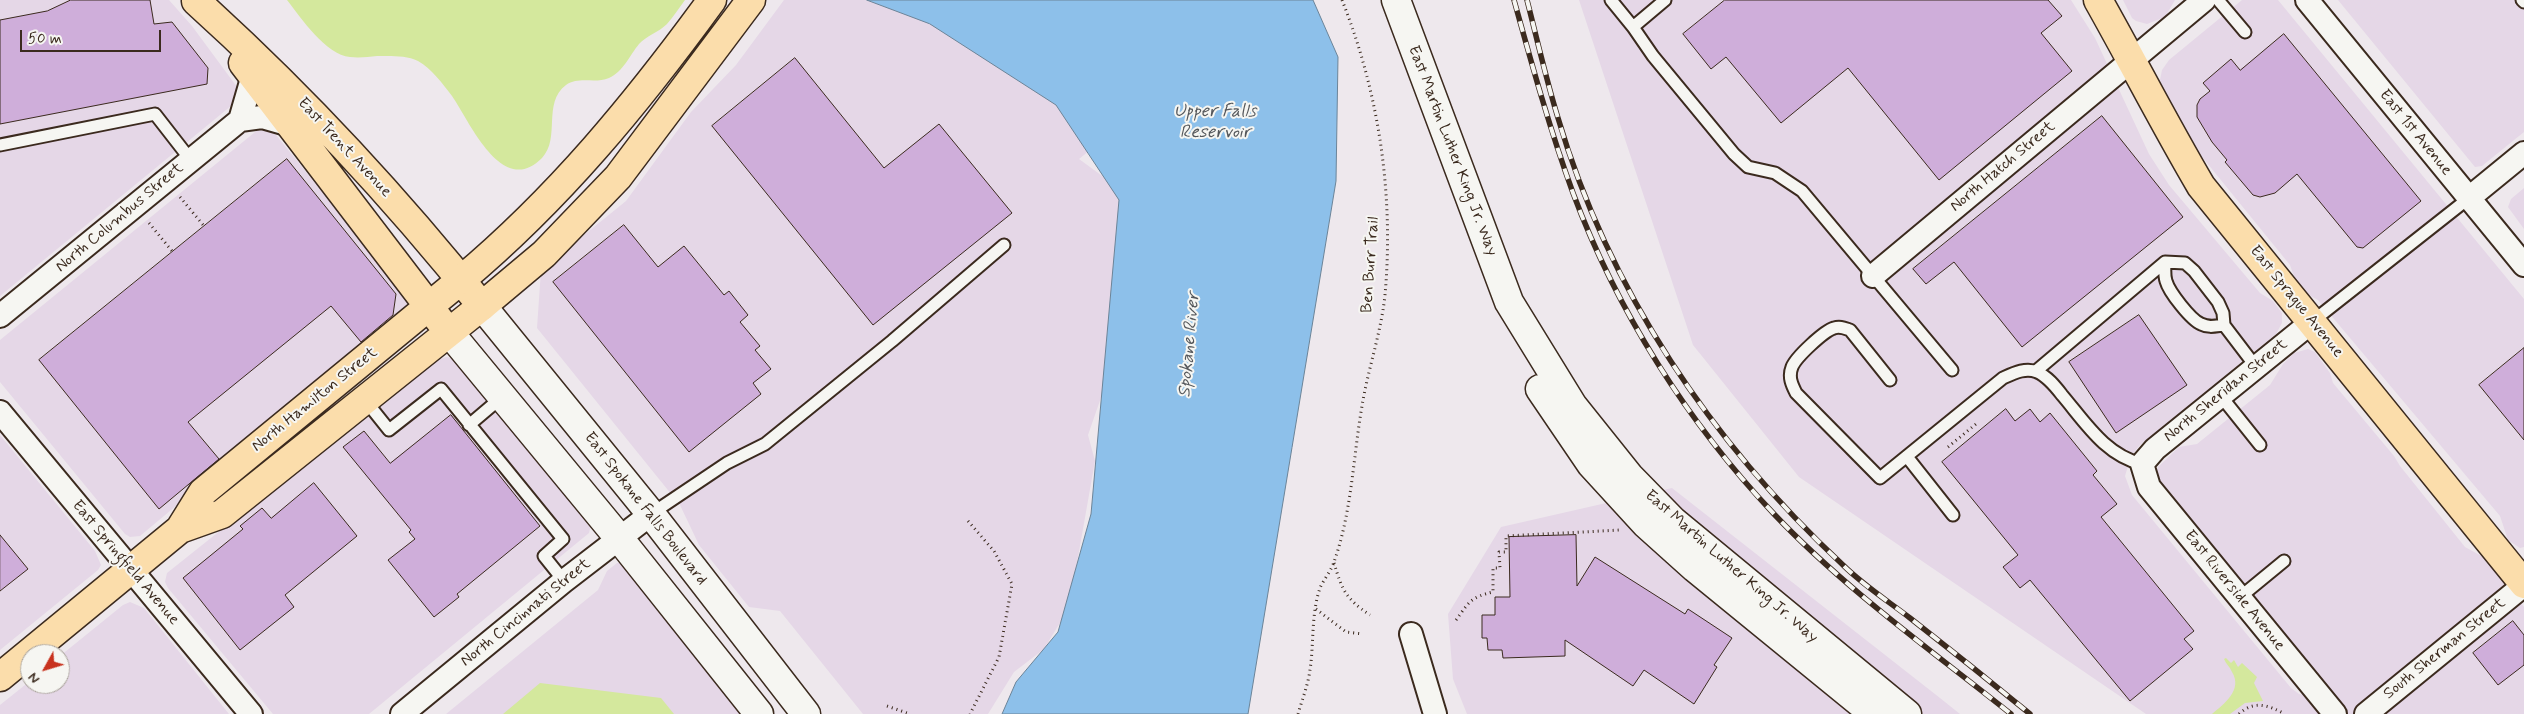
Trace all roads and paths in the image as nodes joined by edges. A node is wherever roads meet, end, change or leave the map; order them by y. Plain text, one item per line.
1 (195, 0) edge
2 (712, 0) edge
3 (751, 0) edge
4 (1342, 0) edge
5 (1396, 0) edge
6 (1611, 0) edge
7 (1666, 0) edge
8 (2098, 0) edge
9 (2204, 0) edge
10 (2218, 0) edge
11 (2307, 0) edge
12 (1633, 27) junction
13 (2245, 32) dead end
14 (2132, 59) junction
15 (253, 75) junction
16 (240, 120) junction
17 (290, 125) junction
18 (0, 145) edge
19 (2524, 153) edge
20 (190, 159) junction
21 (180, 197) dead end
22 (2469, 198) junction
23 (149, 222) dead end
24 (204, 226) dead end
25 (1004, 246) dead end
26 (172, 251) dead end
27 (2165, 262) junction
28 (2524, 265) edge
29 (1873, 276) junction
30 (462, 280) junction
31 (1510, 302) junction
32 (482, 306) junction
33 (429, 307) junction
34 (0, 316) edge
35 (2313, 321) junction
36 (2224, 324) junction
37 (449, 332) junction
38 (2256, 366) junction
39 (1952, 370) dead end
40 (2036, 371) junction
41 (1890, 380) dead end
42 (2220, 396) junction
43 (502, 397) junction
44 (365, 400) junction
45 (0, 412) edge
46 (1976, 424) dead end
47 (469, 425) junction
48 (2260, 445) dead end
49 (1948, 447) dead end
50 (1908, 458) junction
51 (2142, 464) junction
52 (650, 514) junction
53 (1953, 515) dead end
54 (968, 521) dead end
55 (180, 530) junction
56 (1621, 530) dead end
57 (619, 538) junction
58 (2284, 561) dead end
59 (1334, 562) junction
60 (131, 571) junction
61 (564, 581) junction
62 (2524, 584) edge
63 (2239, 598) junction
64 (1316, 609) junction
65 (1370, 615) dead end
66 (1456, 620) dead end
67 (1363, 634) dead end
68 (1411, 634) dead end
69 (0, 676) edge
70 (887, 706) dead end
71 (251, 714) edge
72 (402, 714) edge
73 (760, 714) edge
74 (806, 714) edge
75 (910, 714) edge
76 (970, 714) edge
77 (1298, 714) edge
78 (1435, 714) edge
79 (1874, 714) edge
80 (1907, 714) edge
81 (2239, 714) edge
82 (2285, 714) edge
83 (2335, 714) edge
84 (2366, 714) edge

1 - 15 main road, East Trent Avenue
1 - 30 main road, East Trent Avenue
2 - 30 main road, North Hamilton Street
3 - 32 main road, North Hamilton Street
4 - 59 path, Ben Burr Trail
5 - 31 street, East Martin Luther King Jr. Way
6 - 12 lane
7 - 12 lane
8 - 14 main road, East Sprague Avenue
9 - 14 street, North Hatch Street
10 - 13 lane
11 - 22 street, East 1st Avenue
12 - 29 lane
14 - 29 street, North Hatch Street
14 - 35 main road, East Sprague Avenue
15 - 16 street
15 - 17 main road, East Trent Avenue
16 - 17 street
16 - 20 street, North Columbus Street
17 - 33 main road, East Trent Avenue
18 - 20 lane
19 - 22 street
20 - 34 street, North Columbus Street
21 - 24 path
22 - 28 street, East 1st Avenue
22 - 35 lane
23 - 26 path
25 - 52 lane
27 - 36 lane
27 - 36 lane
27 - 40 lane
29 - 39 lane
30 - 32 main road, East Trent Avenue
30 - 33 main road, North Hamilton Street
31 - 79 street, East Martin Luther King Jr. Way
31 - 80 street, East Martin Luther King Jr. Way
32 - 37 main road, North Hamilton Street
32 - 52 street, East Spokane Falls Boulevard
33 - 37 main road, East Trent Avenue
33 - 55 main road, North Hamilton Street
35 - 38 street, North Sheridan Street
35 - 62 main road, East Sprague Avenue
36 - 38 lane
37 - 43 street
37 - 44 main road, North Hamilton Street
38 - 42 street, North Sheridan Street
40 - 50 lane
40 - 51 lane
41 - 50 lane
42 - 48 lane
42 - 51 street, North Sheridan Street
43 - 47 lane
43 - 57 street
44 - 47 lane
44 - 55 main road, North Hamilton Street
45 - 60 street, East Springfield Avenue
46 - 49 path
47 - 61 lane
50 - 53 lane
51 - 63 street, East Riverside Avenue
52 - 57 street, North Cincinnati Street
52 - 74 street, East Spokane Falls Boulevard
54 - 76 path
55 - 60 main road, North Hamilton Street
56 - 66 path
57 - 61 street, North Cincinnati Street
57 - 73 street
58 - 63 lane
59 - 64 path, Ben Burr Trail
59 - 65 path
60 - 69 main road, North Hamilton Street
60 - 71 street, East Springfield Avenue
61 - 72 street, North Cincinnati Street
62 - 84 street, South Sherman Street
63 - 83 street, East Riverside Avenue
64 - 67 path
64 - 77 path, Ben Burr Trail
68 - 78 street
70 - 75 path
81 - 82 path

